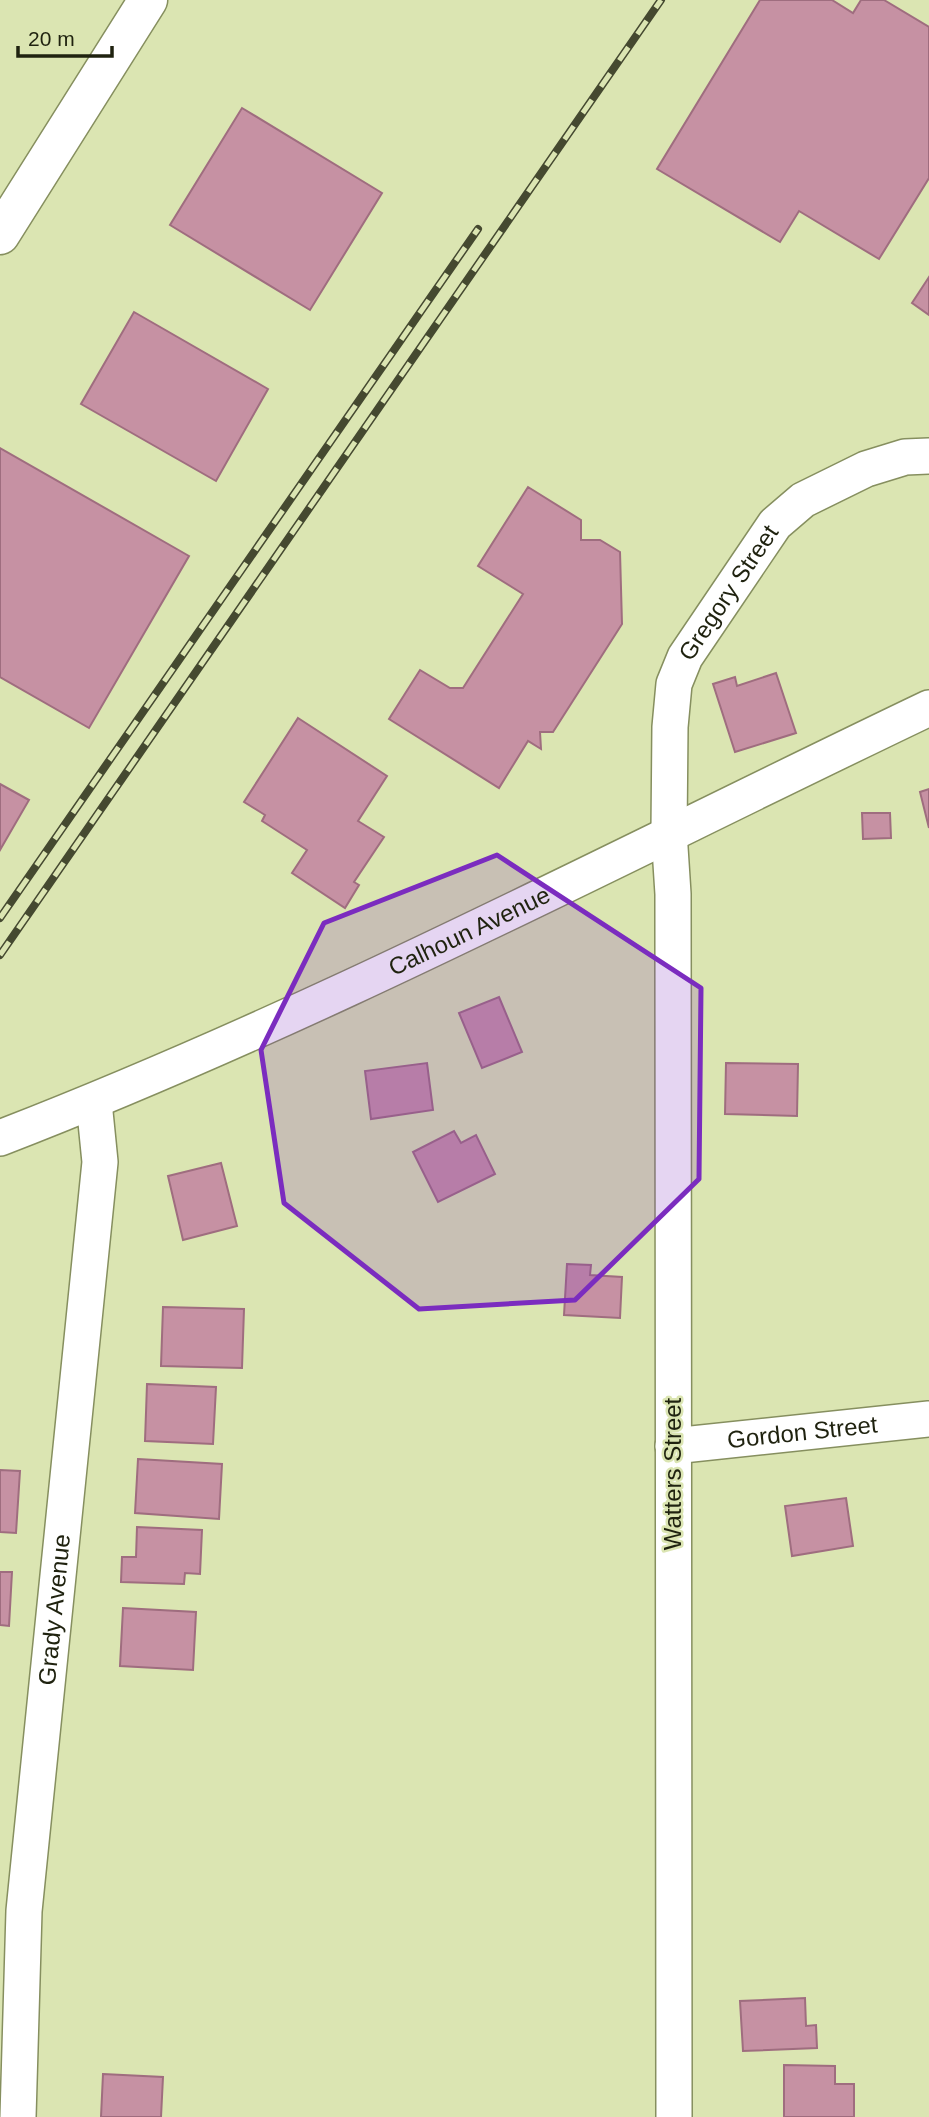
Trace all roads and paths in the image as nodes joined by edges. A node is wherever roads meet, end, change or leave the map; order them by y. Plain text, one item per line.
1 (148, 0) edge
2 (3, 224) edge
3 (929, 456) edge
4 (929, 708) edge
5 (669, 832) junction
6 (94, 1102) junction
7 (0, 1138) edge
8 (929, 1419) edge
9 (673, 1446) junction
10 (12, 1910) edge
11 (18, 2117) edge
12 (674, 2117) edge

1 - 2 main road
3 - 5 street, Gregory Street
4 - 5 street, Calhoun Avenue
5 - 6 street, Calhoun Avenue
5 - 9 street, Watters Street
6 - 7 street, Calhoun Avenue
6 - 10 street, Grady Avenue
8 - 9 street, Gordon Street
9 - 12 street, Watters Street
10 - 11 street, Grady Avenue

